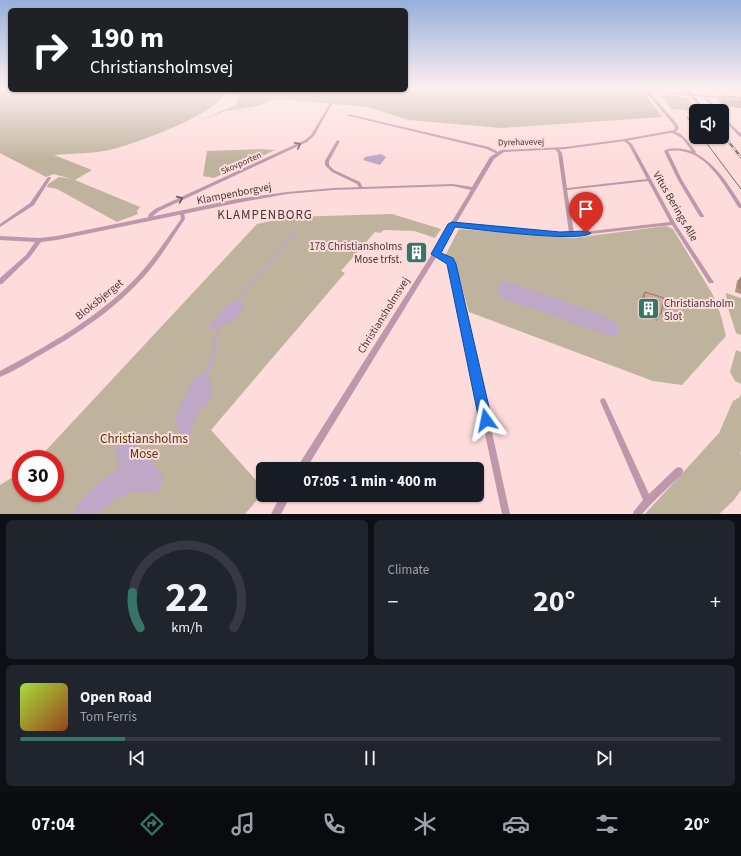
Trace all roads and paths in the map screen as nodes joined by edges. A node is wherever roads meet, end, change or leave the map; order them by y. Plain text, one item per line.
1 (325, 113) edge
2 (665, 113) edge
3 (349, 115) dead end
4 (729, 123) edge
5 (673, 132) junction
6 (741, 136) edge
7 (625, 140) junction
8 (338, 141) dead end
9 (557, 149) junction
10 (694, 152) junction
11 (498, 153) junction
12 (49, 178) dead end
13 (649, 180) junction
14 (361, 188) junction
15 (473, 189) junction
16 (565, 189) junction
17 (741, 207) edge
18 (182, 213) junction
19 (702, 216) dead end
20 (149, 220) junction
21 (673, 223) junction
22 (452, 224) junction
23 (0, 226) edge
24 (572, 235) junction
25 (0, 238) edge
26 (39, 240) junction
27 (436, 254) junction
28 (0, 282) edge
29 (711, 282) dead end
30 (0, 374) edge
31 (603, 401) dead end
32 (305, 462) edge
33 (678, 471) dead end
34 (648, 501) junction
35 (282, 502) edge
36 (276, 514) edge
37 (506, 514) edge
38 (637, 514) edge

20 -> 1 street, Skovporten
2 - 5 street
3 - 11 street, Dyrehavevej
4 - 6 street
5 - 7 street, Dyrehavevej
5 - 10 street
7 - 9 street, Dyrehavevej
7 - 13 street, Vitus Berings Alle
8 - 14 street
9 - 11 street, Dyrehavevej
9 - 16 street
10 - 17 street
10 - 19 street
11 - 15 street, Christiansholmsvej
12 - 23 street
13 - 16 street
13 - 21 street, Vitus Berings Alle
14 - 15 street, Klampenborgvej
14 - 18 street, Klampenborgvej
15 - 22 street, Christiansholmsvej
16 - 24 street
18 - 20 street, Klampenborgvej
18 - 30 street, Bloksbjerget
20 - 26 street, Klampenborgvej
21 - 24 street
21 - 29 street, Vitus Berings Alle
22 - 24 street
22 - 27 street, Christiansholmsvej
25 - 26 street, Klampenborgvej
26 - 28 street
27 - 32 street, Christiansholmsvej
27 - 37 street
31 - 34 street
33 - 34 street
34 - 38 street
35 - 36 street

